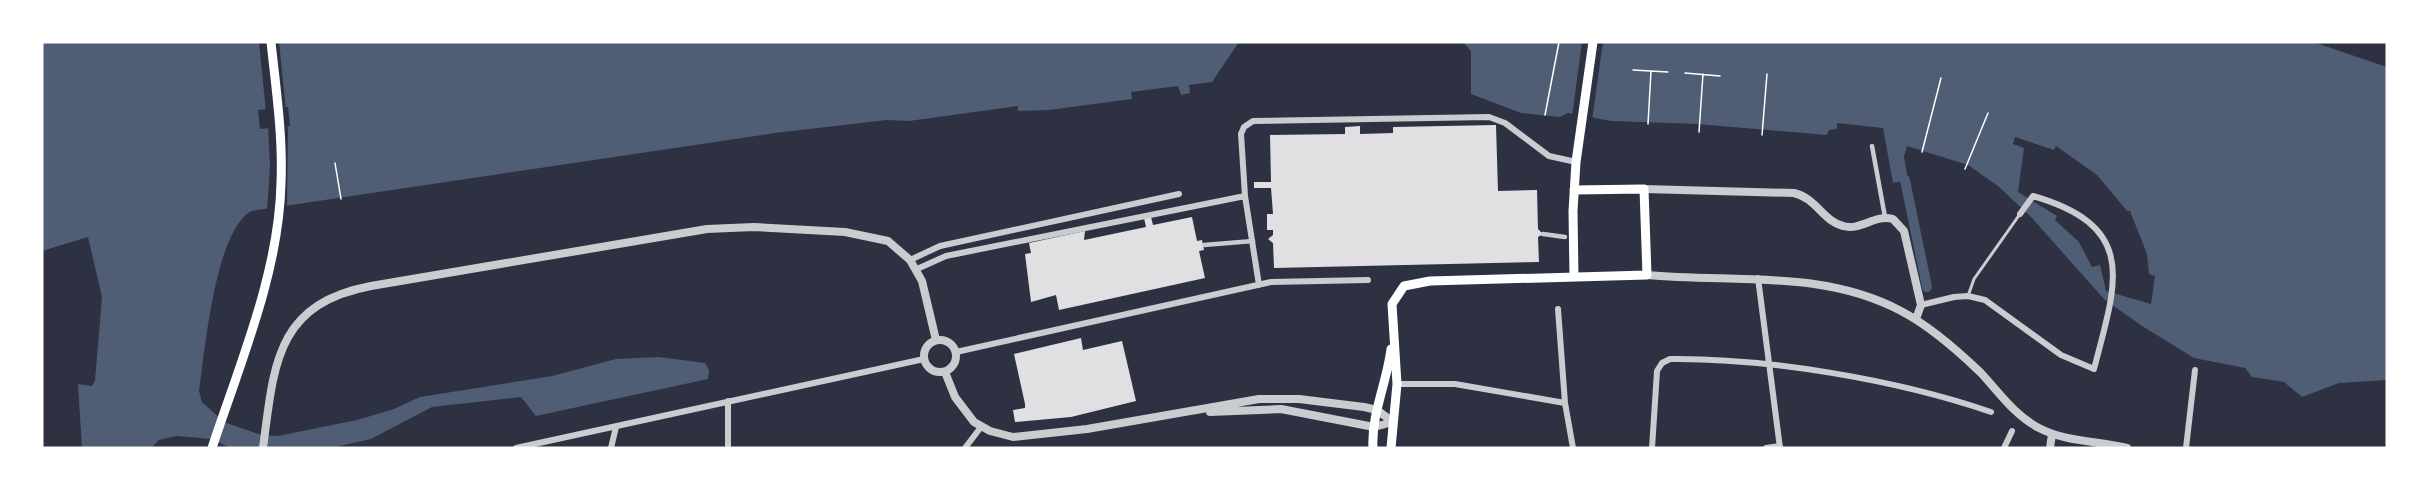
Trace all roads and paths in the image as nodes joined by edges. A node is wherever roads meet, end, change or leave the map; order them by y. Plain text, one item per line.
1 (271, 42) edge
2 (1558, 42) edge
3 (1593, 42) edge
4 (1633, 70) dead end
5 (1651, 71) junction
6 (1668, 72) dead end
7 (1685, 73) dead end
8 (1702, 74) junction
9 (1767, 74) dead end
10 (1720, 75) dead end
11 (1941, 78) dead end
12 (1988, 113) dead end
13 (1545, 115) dead end
14 (1648, 124) dead end
15 (1699, 132) dead end
16 (1762, 135) dead end
17 (1872, 146) dead end
18 (1922, 152) dead end
19 (1576, 162) junction
20 (335, 163) dead end
21 (1965, 169) dead end
22 (1644, 189) junction
23 (1574, 190) junction
24 (1179, 194) dead end
25 (1245, 196) junction
26 (341, 199) dead end
27 (2020, 214) joint
28 (1886, 217) junction
29 (1543, 234) dead end
30 (1565, 237) dead end
31 (1253, 241) junction
32 (1204, 245) dead end
33 (910, 260) junction
34 (917, 269) junction
35 (1647, 275) junction
36 (1574, 277) junction
37 (1758, 278) junction
38 (1368, 280) dead end
39 (1259, 285) junction
40 (1968, 296) junction
41 (1921, 305) junction
42 (1558, 309) dead end
43 (1916, 319) junction
44 (1393, 337) junction
45 (936, 340) junction
46 (956, 352) junction
47 (924, 359) junction
48 (1768, 366) junction
49 (2196, 370) dead end
50 (945, 372) junction
51 (1397, 384) junction
52 (728, 401) junction
53 (1564, 403) junction
54 (1377, 410) junction
55 (1200, 411) junction
56 (1991, 412) dead end
57 (1393, 422) junction
58 (616, 427) junction
59 (981, 427) junction
60 (1374, 427) junction
61 (2012, 430) dead end
62 (2052, 434) junction
63 (1780, 447) edge
64 (212, 448) edge
65 (264, 448) edge
66 (516, 448) edge
67 (611, 448) edge
68 (728, 448) edge
69 (965, 448) edge
70 (1373, 448) edge
71 (1391, 448) edge
72 (1572, 448) edge
73 (1652, 448) edge
74 (1766, 448) edge
75 (2004, 448) edge
76 (2050, 448) edge
77 (2127, 448) edge
78 (2186, 448) edge

1 - 64 main road
2 - 13 path
3 - 19 main road
4 - 5 path
5 - 6 path
5 - 14 path
7 - 8 path
8 - 10 path
8 - 15 path
9 - 16 path
11 - 18 path
12 - 21 path
17 - 28 street
19 - 23 main road
19 - 25 street
20 - 26 path
22 - 23 main road
22 - 28 street
22 - 35 main road
23 - 36 main road
24 - 33 street
25 - 31 street
25 - 34 street
27 - 40 lane
27 - 40 street
28 - 41 street
29 - 30 street
31 - 32 street
31 - 39 street
33 - 34 street
33 - 65 street
34 - 45 street
35 - 36 main road
35 - 37 street
36 - 44 main road
37 - 43 street
37 - 48 street
38 - 39 street
39 - 46 street
40 - 41 street
41 - 43 street
42 - 53 street
43 - 62 street
44 - 51 main road
44 - 54 main road
45 - 46 street
45 - 47 street
46 - 50 street
47 - 50 street
47 - 52 street
48 - 56 street
48 - 63 street
48 - 73 street
49 - 78 street
50 - 59 street
51 - 53 street
51 - 57 main road
52 - 58 street
52 - 68 street
53 - 72 street
54 - 55 street
54 - 57 street
54 - 60 main road
55 - 59 street
55 - 60 street
57 - 60 street
57 - 71 main road
58 - 66 street
58 - 67 street
59 - 69 street
60 - 70 main road
61 - 75 street
62 - 76 street
62 - 77 street
63 - 74 street

